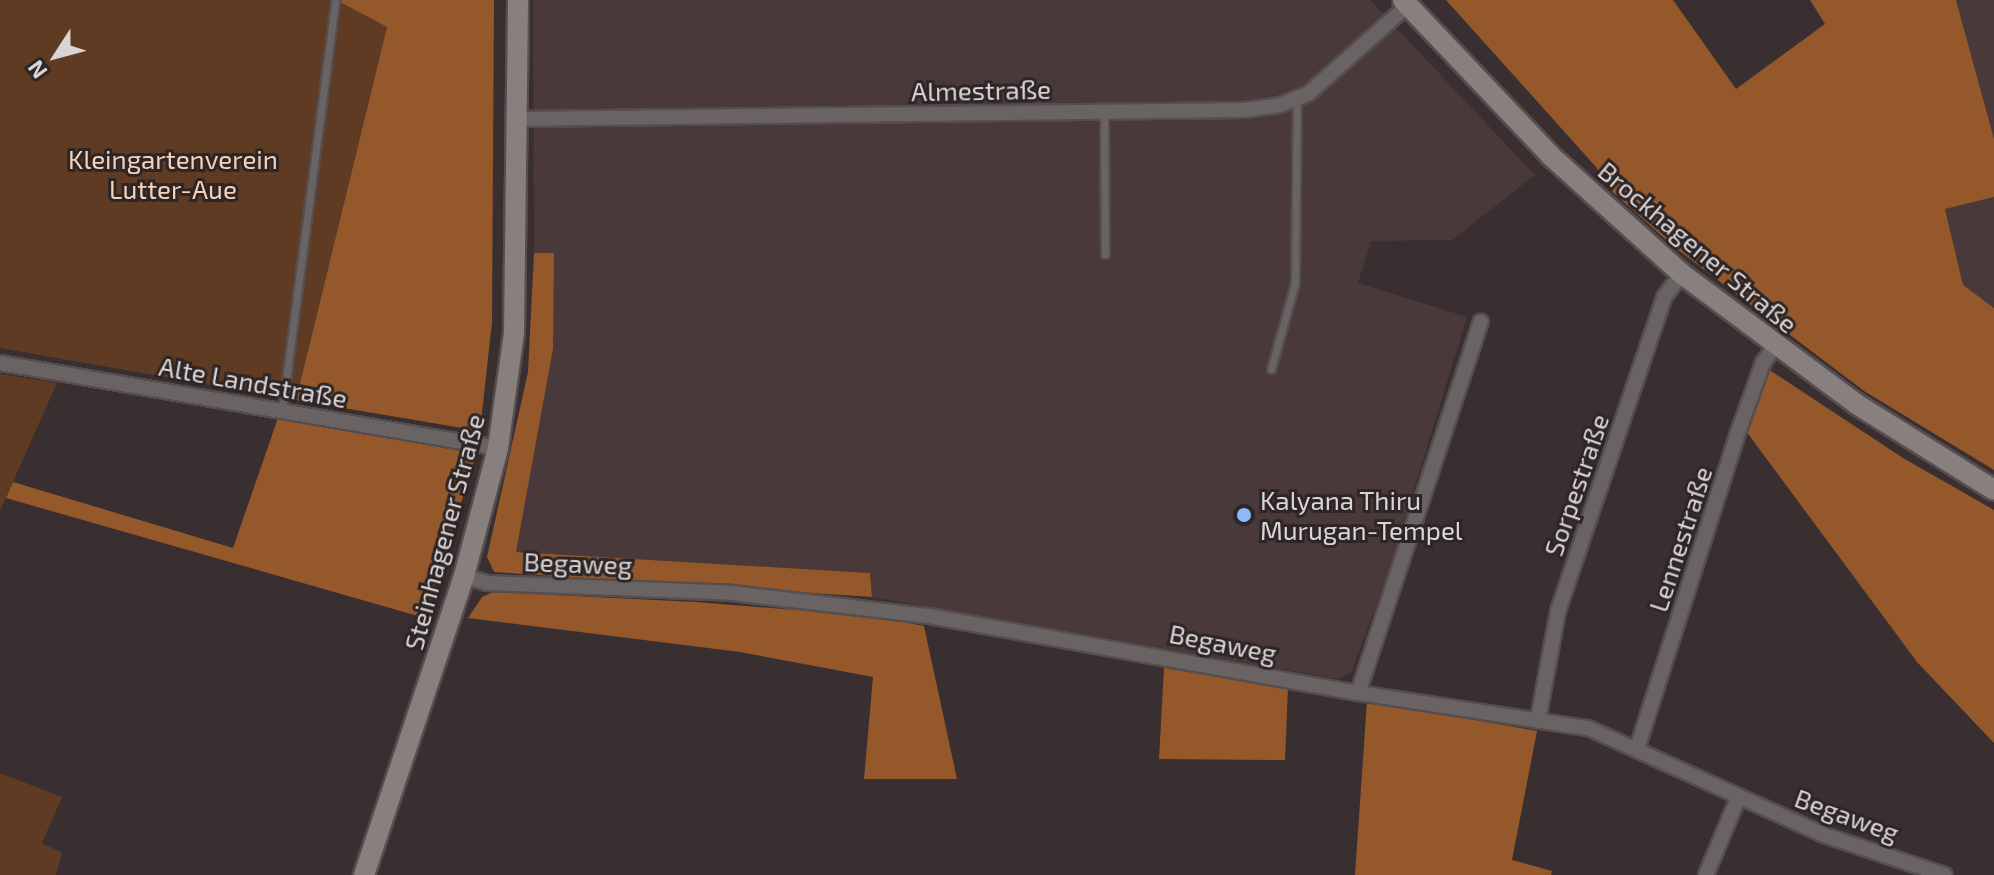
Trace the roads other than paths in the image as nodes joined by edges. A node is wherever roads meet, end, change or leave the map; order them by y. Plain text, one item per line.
1 (518, 0) edge
2 (335, 1) edge
3 (1406, 3) edge
4 (1297, 97) junction
5 (1104, 112) junction
6 (518, 119) junction
7 (1105, 254) dead end
8 (1682, 274) junction
9 (1481, 322) dead end
10 (1774, 347) junction
11 (0, 363) edge
12 (1271, 369) dead end
13 (282, 411) junction
14 (498, 448) junction
15 (1994, 490) edge
16 (464, 576) junction
17 (1358, 693) junction
18 (1538, 720) junction
19 (1637, 749) junction
20 (1738, 798) junction
21 (364, 875) edge
22 (1706, 875) edge
23 (1945, 875) edge

1 - 6 main road, Steinhagener Straße
2 - 13 lane
3 - 4 street, Almestraße
3 - 8 main road, Brockhagener Straße
4 - 5 street, Almestraße
4 - 12 lane
5 - 6 street, Almestraße
5 - 7 lane
6 - 14 main road, Steinhagener Straße
8 - 10 main road, Brockhagener Straße
8 - 18 street, Sorpestraße
9 - 17 street
10 - 15 main road, Brockhagener Straße
10 - 19 street, Lennestraße
11 - 13 street, Alte Landstraße
13 - 14 street, Alte Landstraße
14 - 16 main road, Steinhagener Straße
16 - 17 street, Begaweg
16 - 21 main road, Steinhagener Straße
17 - 18 street, Begaweg
18 - 19 street, Begaweg
19 - 20 street, Begaweg
20 - 22 street
20 - 23 street, Begaweg

